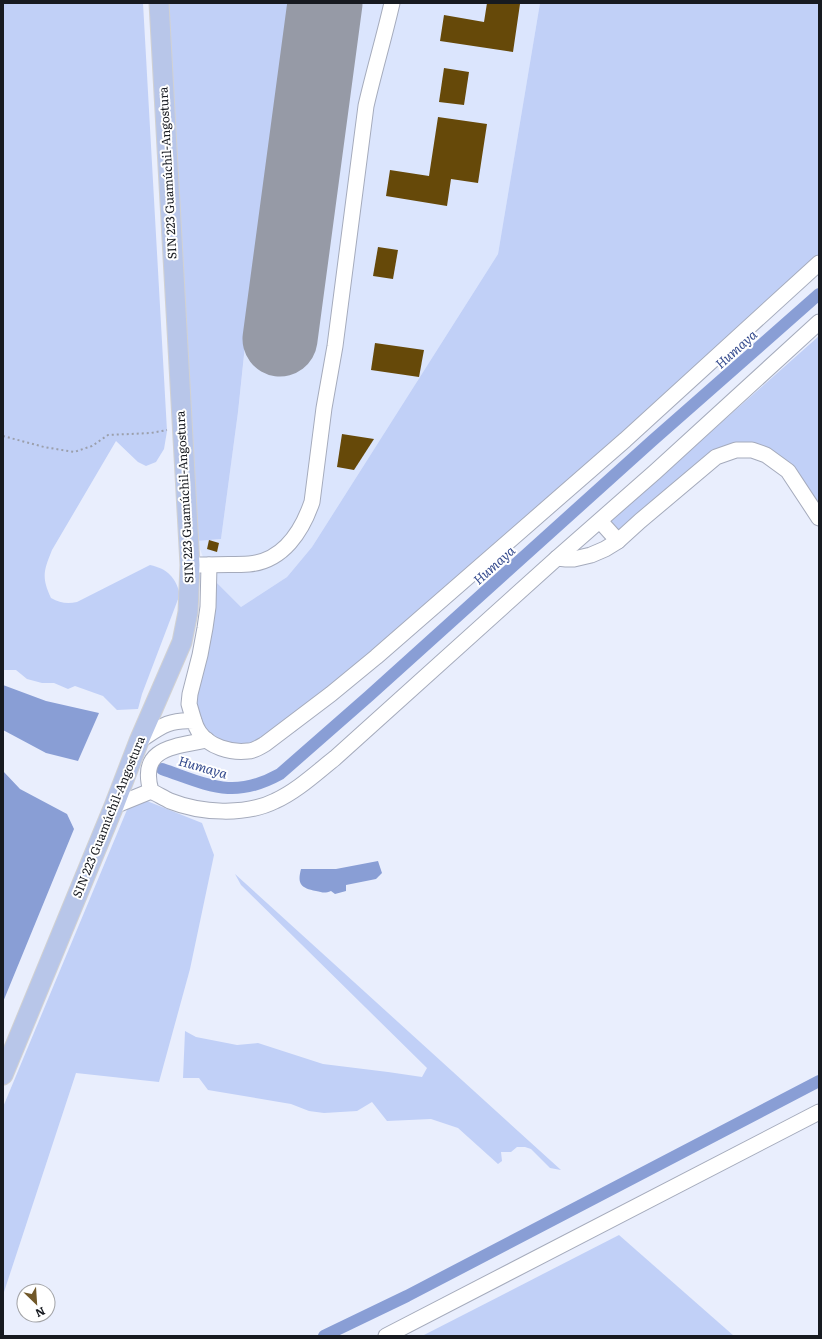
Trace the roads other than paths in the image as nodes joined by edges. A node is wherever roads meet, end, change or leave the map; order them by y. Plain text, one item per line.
1 (159, 3) edge
2 (392, 3) edge
3 (819, 263) edge
4 (819, 322) edge
5 (819, 518) edge
6 (600, 520) junction
7 (618, 541) junction
8 (557, 558) junction
9 (199, 565) junction
10 (194, 721) junction
11 (207, 740) junction
12 (139, 741) junction
13 (151, 791) junction
14 (114, 806) junction
15 (3, 1075) edge
16 (819, 1112) edge
17 (386, 1336) edge

1 - 9 main road, SIN 223 Guamúchil-Angostura
2 - 9 street
3 - 11 street
4 - 6 street
5 - 7 street
6 - 7 street
6 - 8 street
7 - 8 street
8 - 13 street
9 - 10 street
9 - 12 main road, SIN 223 Guamúchil-Angostura
10 - 11 street
10 - 12 street
11 - 13 street
12 - 14 main road, SIN 223 Guamúchil-Angostura
13 - 14 street
14 - 15 main road, SIN 223 Guamúchil-Angostura
16 - 17 street

